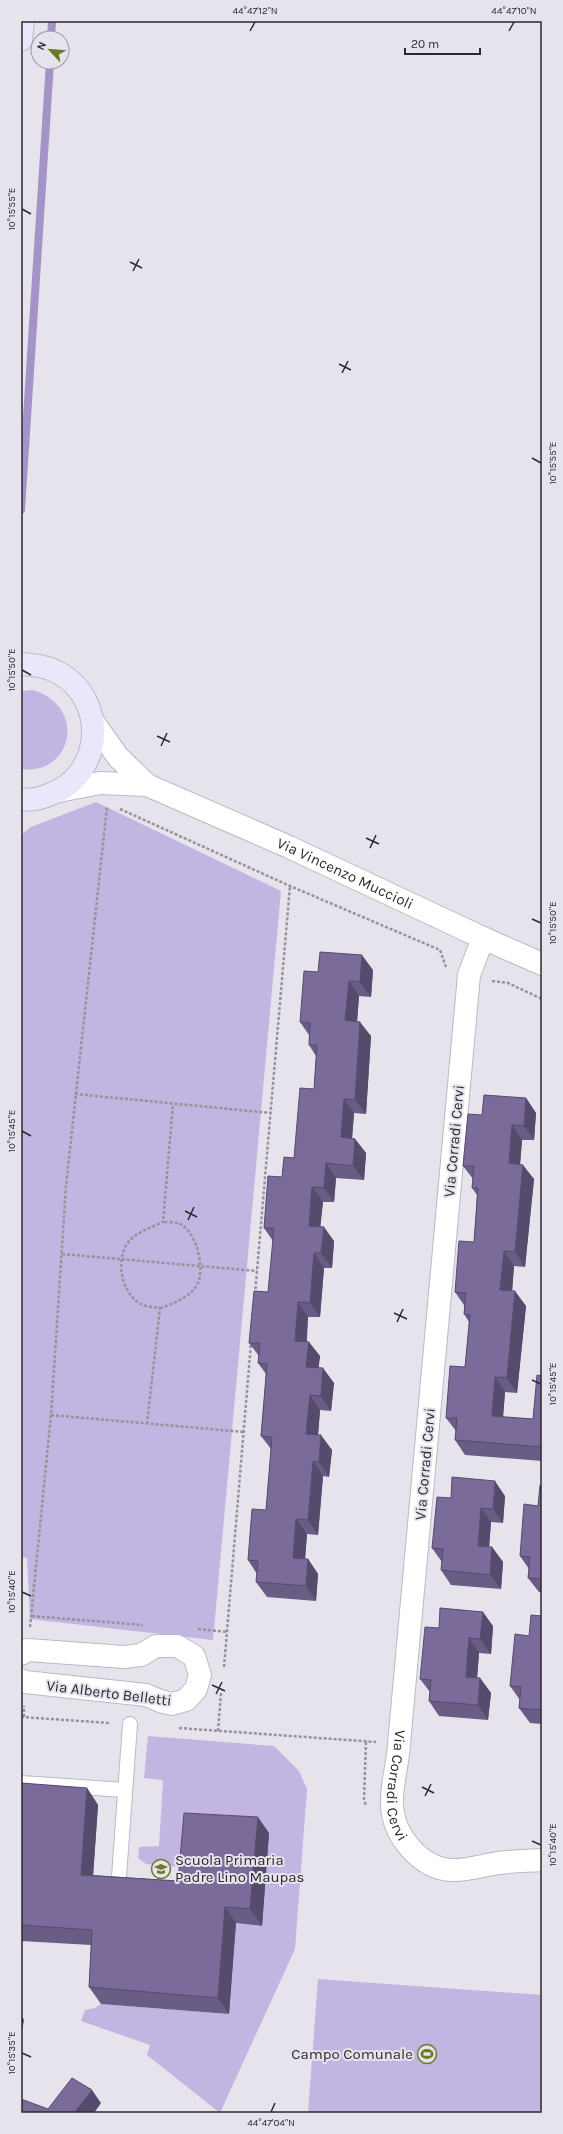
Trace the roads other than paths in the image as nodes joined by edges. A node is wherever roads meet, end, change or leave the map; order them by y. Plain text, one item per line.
1 (23, 21) edge
2 (21, 40) edge
3 (27, 662) edge
4 (94, 724) junction
5 (147, 785) junction
6 (59, 791) junction
7 (23, 800) edge
8 (483, 938) junction
9 (542, 964) edge
10 (24, 1652) edge
11 (23, 1681) edge
12 (130, 1724) road end
13 (21, 1783) edge
14 (125, 1790) junction
15 (542, 1860) edge
16 (119, 1877) edge

1 - 2 street
3 - 4 street
4 - 5 street
4 - 6 street
5 - 6 street
5 - 8 street, Via Vincenzo Muccioli
6 - 7 street
8 - 9 street, Via Vincenzo Muccioli
8 - 15 street, Via Corradi Cervi
10 - 11 street, Via Alberto Belletti
12 - 14 lane
13 - 14 lane
14 - 16 lane

